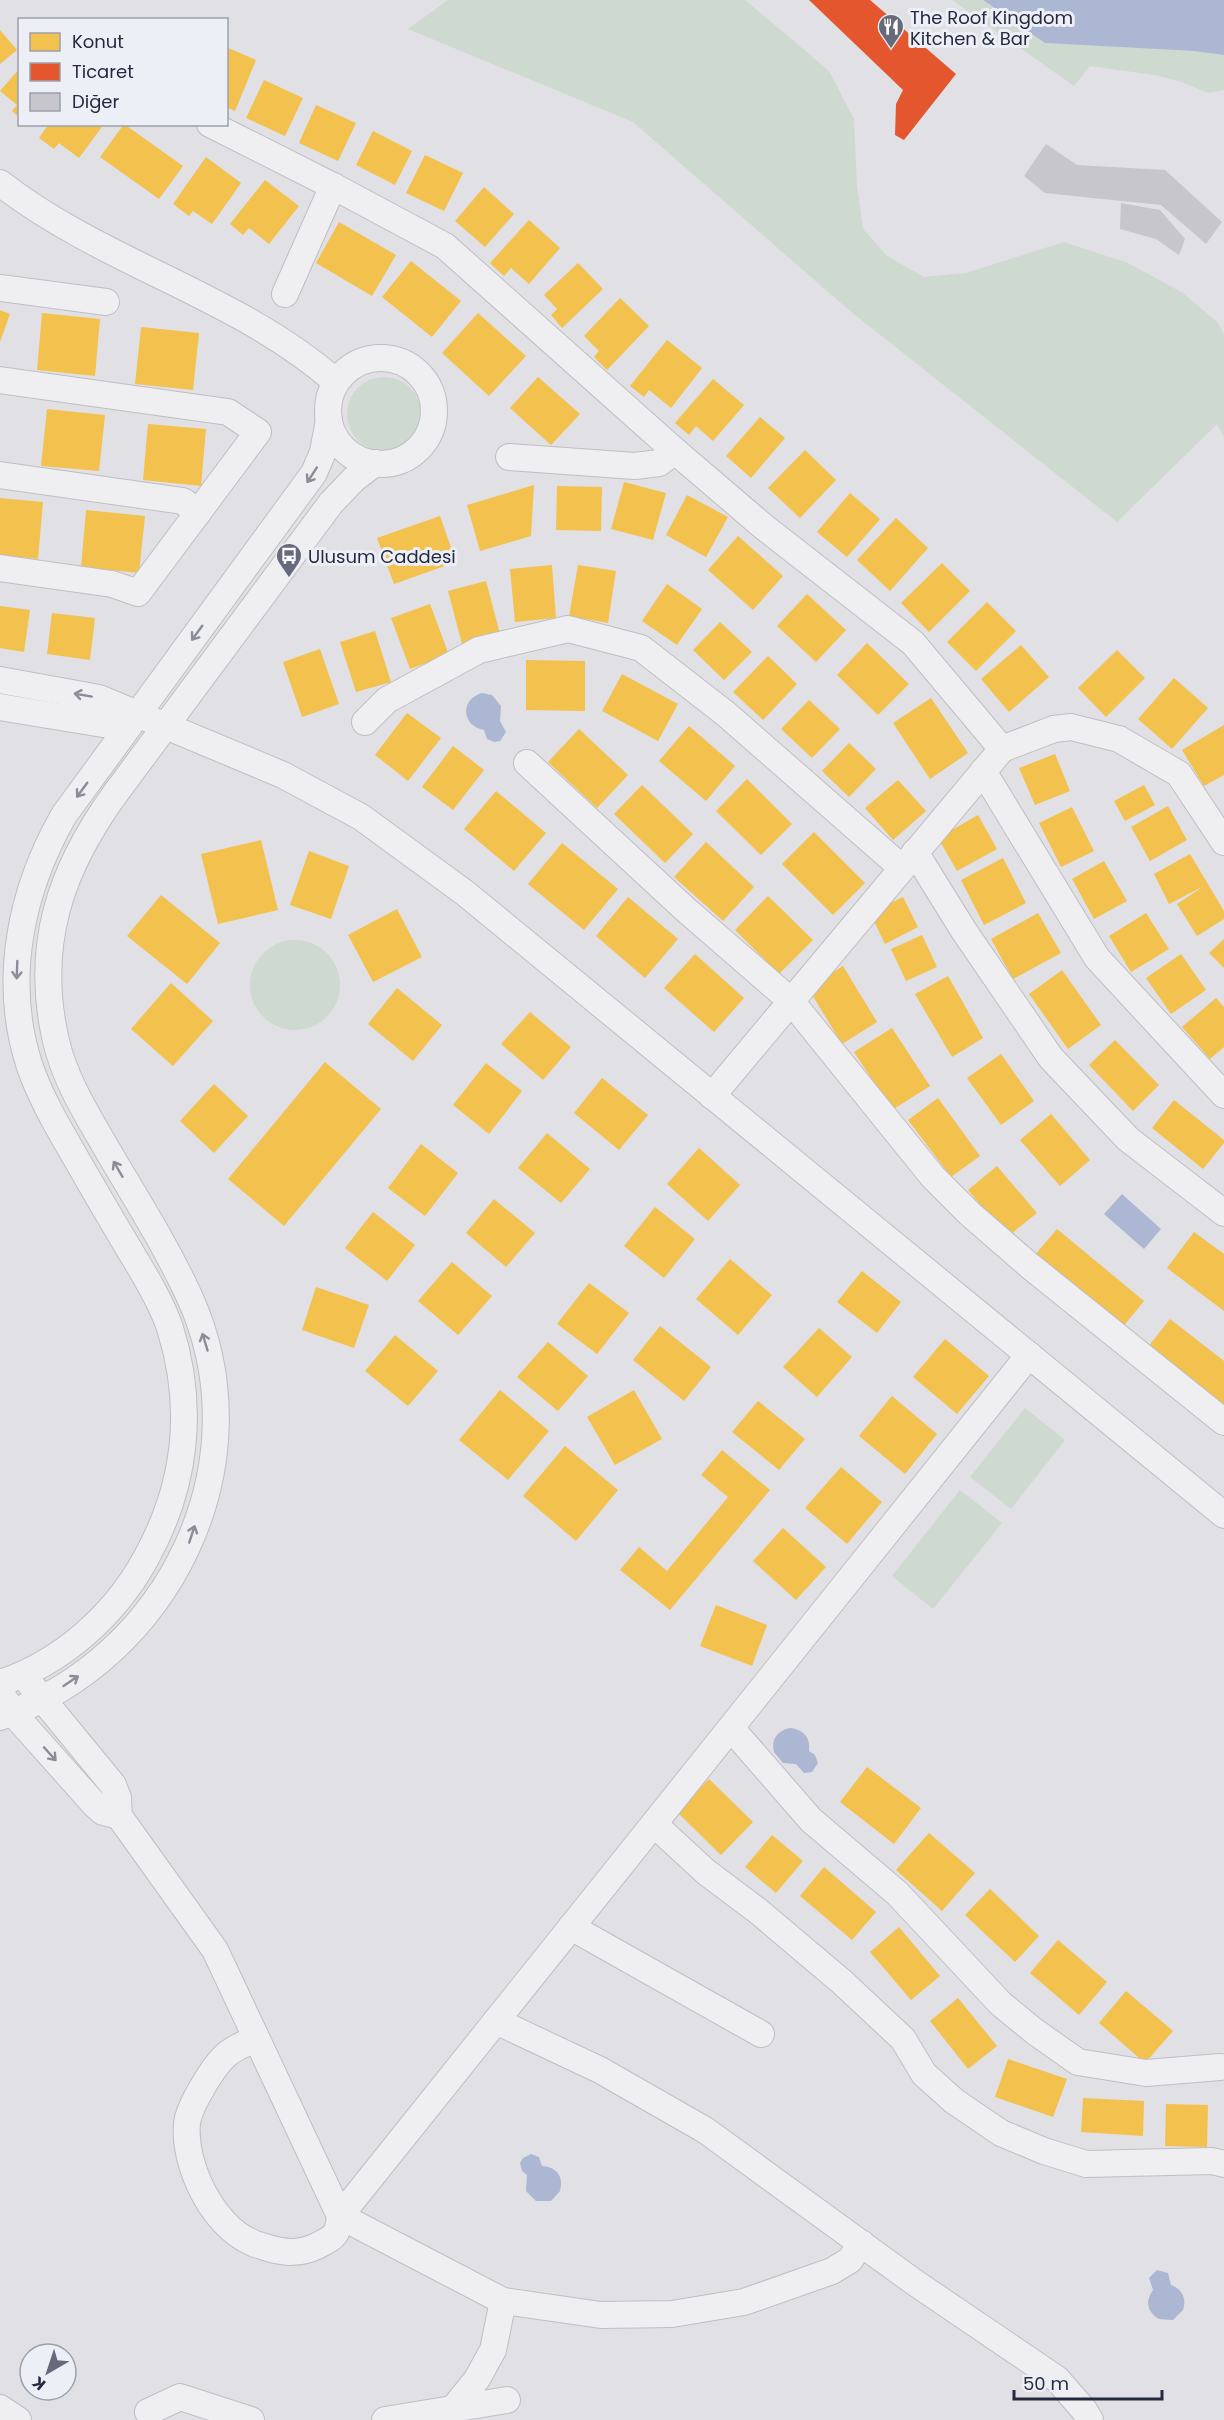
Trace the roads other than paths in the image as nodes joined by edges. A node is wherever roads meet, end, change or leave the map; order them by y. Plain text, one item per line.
1 (214, 126) edge
2 (0, 183) edge
3 (333, 186) junction
4 (0, 288) edge
5 (285, 294) dead end
6 (106, 302) dead end
7 (0, 380) edge
8 (336, 382) junction
9 (329, 420) junction
10 (675, 451) junction
11 (508, 457) dead end
12 (375, 463) junction
13 (0, 475) edge
14 (198, 513) junction
15 (0, 568) edge
16 (0, 680) edge
17 (0, 707) edge
18 (138, 713) junction
19 (364, 722) dead end
20 (167, 726) junction
21 (1002, 749) junction
22 (527, 763) dead end
23 (983, 771) junction
24 (1224, 842) edge
25 (908, 860) junction
26 (790, 1001) junction
27 (1224, 1095) edge
28 (712, 1096) junction
29 (1224, 1214) edge
30 (1029, 1355) junction
31 (1224, 1422) edge
32 (1224, 1515) edge
33 (11, 1679) edge
34 (42, 1698) junction
35 (4, 1707) edge
36 (731, 1728) junction
37 (119, 1816) junction
38 (654, 1824) junction
39 (571, 1927) junction
40 (496, 2021) junction
41 (761, 2034) dead end
42 (256, 2038) junction
43 (1220, 2067) dead end
44 (1224, 2164) edge
45 (340, 2216) junction
46 (861, 2243) junction
47 (503, 2301) junction
48 (507, 2400) dead end
49 (0, 2408) edge
50 (453, 2409) junction
51 (148, 2412) dead end
52 (18, 2420) edge
53 (251, 2420) edge
54 (385, 2420) edge
55 (1090, 2420) edge

1 - 3 street
2 - 8 street
3 - 5 street
3 - 10 street
4 - 6 street
7 - 14 street
8 - 9 street
8 - 12 street
9 - 12 street
9 -> 18 street
10 - 11 street
10 - 21 street
12 - 20 street
13 - 14 street
14 - 15 street
18 -> 16 street
17 - 18 street
18 - 20 street
18 -> 33 street
19 - 25 street
20 - 28 street
34 -> 20 street
21 - 23 street
21 - 24 street
22 - 26 street
23 - 25 street
23 - 27 street
25 - 26 street
25 - 29 street
26 - 28 street
26 - 31 street
28 - 30 street
30 - 32 street
30 - 36 street
33 - 34 street
34 - 35 street
34 - 37 street
35 -> 37 street
36 - 38 street
36 - 43 street
37 - 42 street
38 - 39 street
38 - 44 street
39 - 40 street
39 - 41 street
40 - 45 street
40 - 46 street
42 - 45 street
42 - 45 street
45 - 47 street
46 - 47 street
46 - 55 street
47 - 50 street
48 - 50 street
49 - 52 street
50 - 54 street
51 - 53 street

